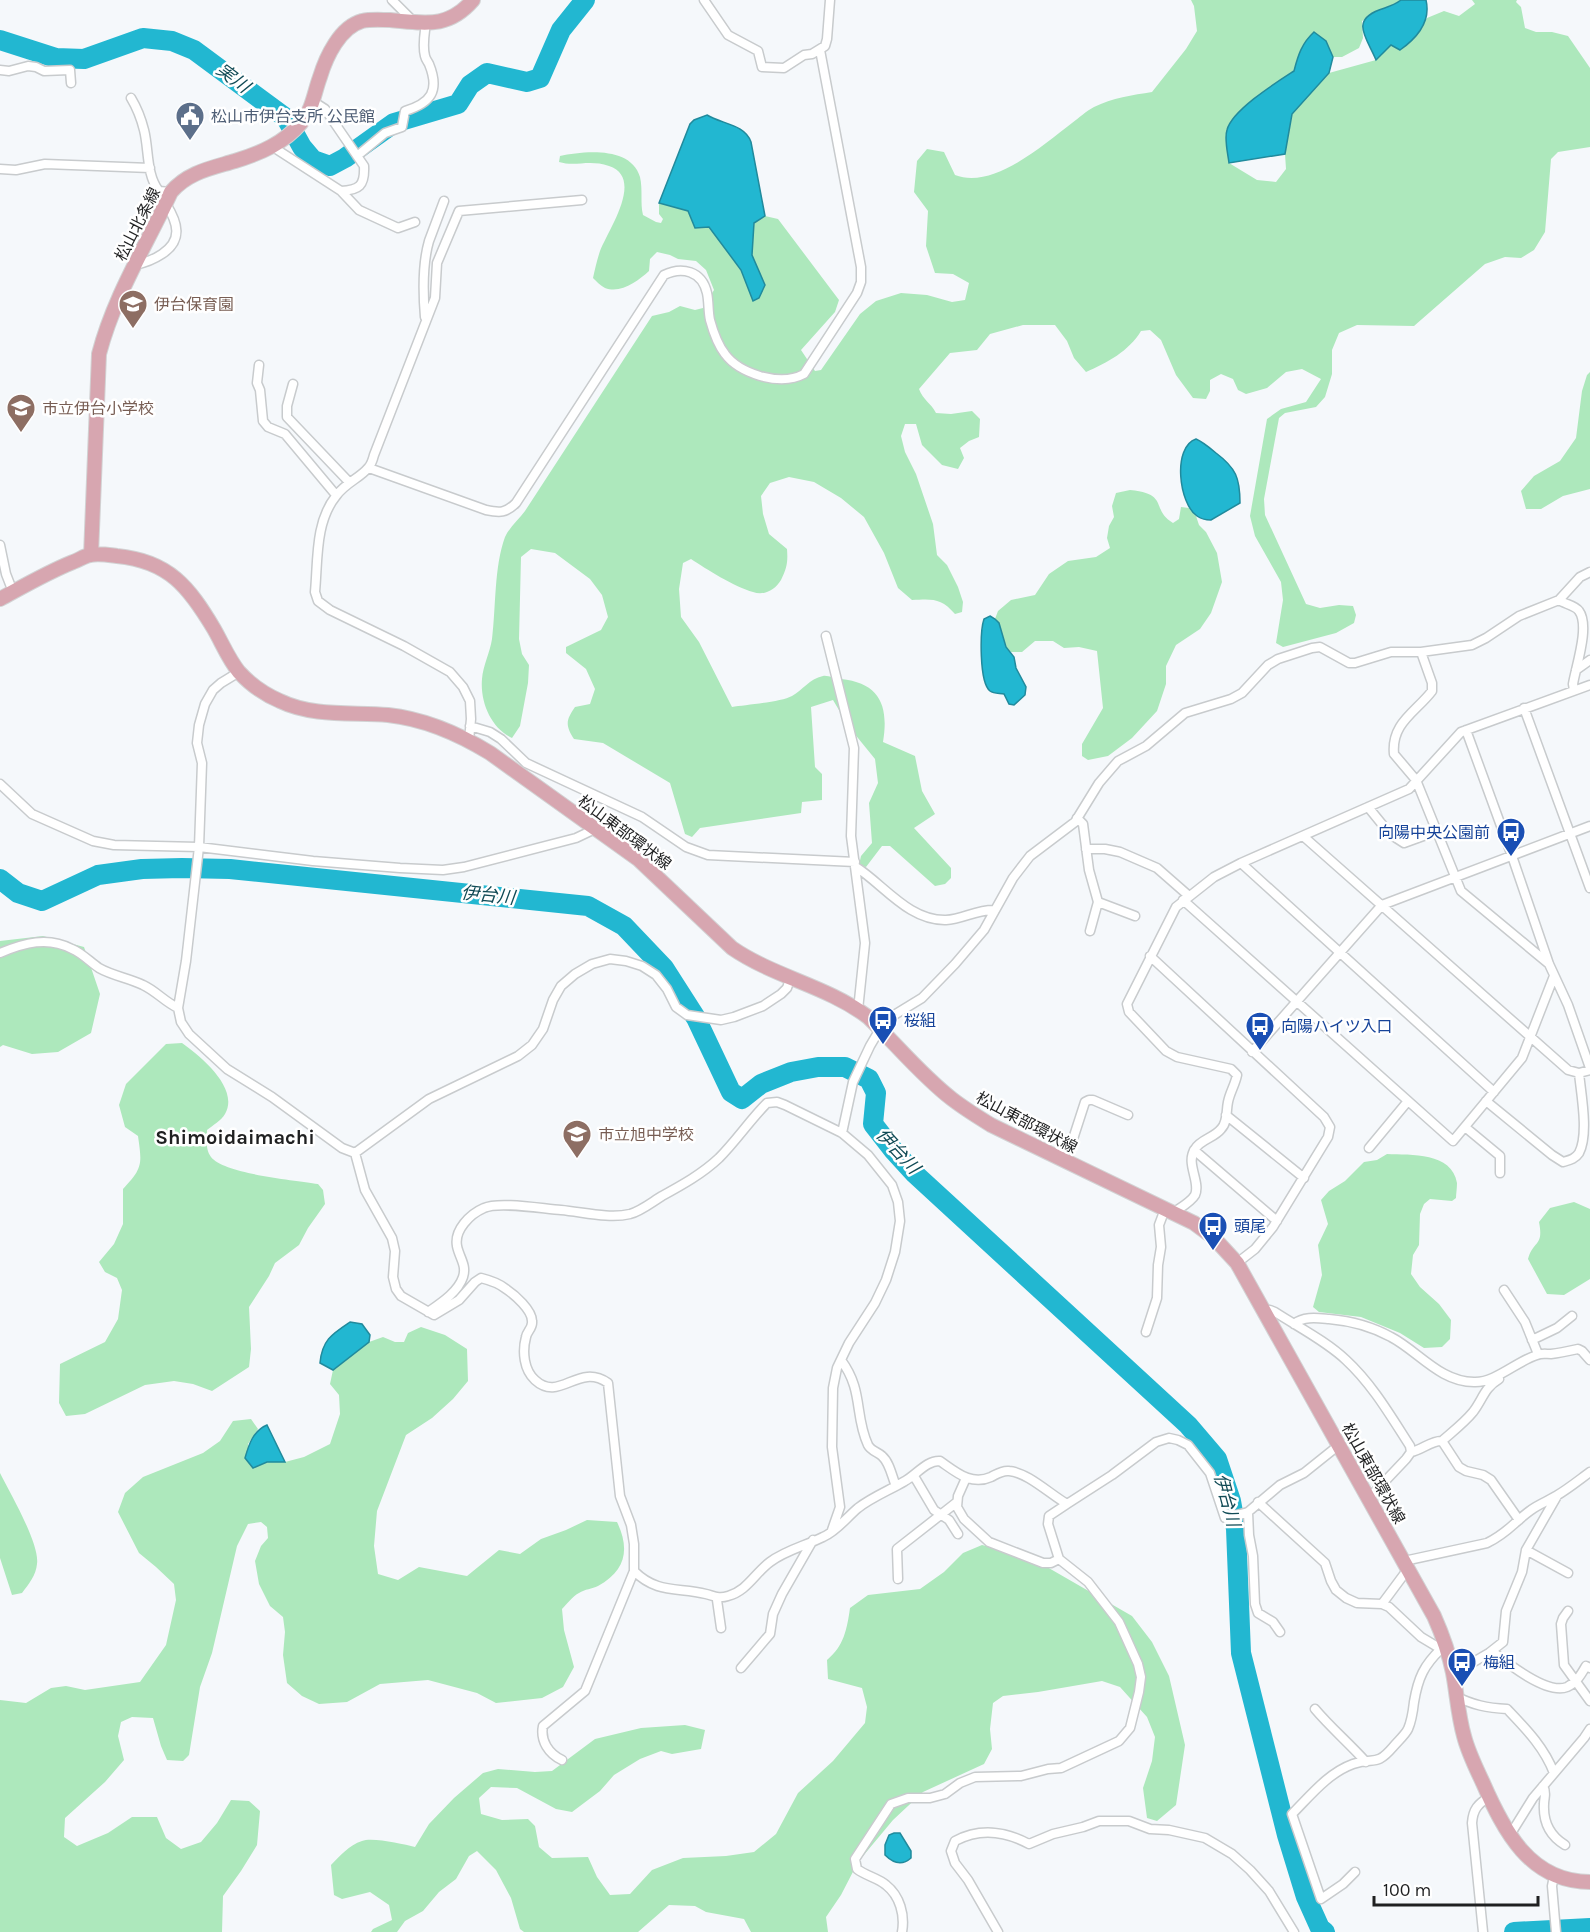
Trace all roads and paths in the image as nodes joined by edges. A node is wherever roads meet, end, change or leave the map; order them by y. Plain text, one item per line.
1 (392, 0) edge
2 (473, 0) edge
3 (704, 0) edge
4 (830, 0) edge
5 (420, 22) junction
6 (820, 50) junction
7 (0, 70) edge
8 (71, 82) dead end
9 (131, 98) dead end
10 (314, 102) junction
11 (273, 147) junction
12 (355, 152) junction
13 (150, 168) junction
14 (0, 169) edge
15 (340, 191) junction
16 (169, 198) junction
17 (582, 200) dead end
18 (444, 201) dead end
19 (415, 222) dead end
20 (135, 265) junction
21 (426, 320) junction
22 (259, 365) dead end
23 (294, 384) dead end
24 (369, 468) junction
25 (349, 482) junction
26 (336, 495) junction
27 (0, 545) edge
28 (91, 555) junction
29 (1590, 572) edge
30 (4, 597) edge
31 (1558, 600) junction
32 (826, 636) dead end
33 (1420, 651) junction
34 (1590, 660) edge
35 (1576, 670) junction
36 (239, 672) junction
37 (1590, 685) edge
38 (1574, 690) junction
39 (1524, 708) junction
40 (1467, 730) junction
41 (469, 733) junction
42 (1416, 780) junction
43 (0, 784) edge
44 (1368, 807) junction
45 (1077, 818) junction
46 (1590, 826) edge
47 (595, 829) junction
48 (1437, 831) junction
49 (1570, 834) junction
50 (1303, 836) junction
51 (199, 847) junction
52 (1086, 849) junction
53 (1512, 856) junction
54 (1241, 863) junction
55 (855, 865) junction
56 (1455, 878) junction
57 (1590, 888) edge
58 (1186, 898) junction
59 (1098, 903) junction
60 (1382, 904) junction
61 (995, 910) junction
62 (1135, 916) dead end
63 (1090, 931) dead end
64 (0, 953) edge
65 (1340, 953) junction
66 (1150, 956) junction
67 (1549, 964) junction
68 (1554, 976) junction
69 (790, 978) junction
70 (1297, 1002) junction
71 (178, 1008) junction
72 (858, 1010) junction
73 (880, 1029) junction
74 (1532, 1037) junction
75 (1252, 1052) junction
76 (1590, 1069) edge
77 (1579, 1073) junction
78 (1494, 1092) junction
79 (1408, 1101) junction
80 (1486, 1101) junction
81 (1128, 1114) dead end
82 (1226, 1115) junction
83 (1465, 1127) junction
84 (842, 1133) junction
85 (1369, 1148) dead end
86 (1194, 1150) junction
87 (355, 1153) junction
88 (1055, 1156) junction
89 (1500, 1173) dead end
90 (1304, 1178) junction
91 (1169, 1211) junction
92 (1277, 1221) junction
93 (1237, 1263) junction
94 (1504, 1290) dead end
95 (1262, 1310) junction
96 (428, 1311) junction
97 (1572, 1316) dead end
98 (1294, 1324) junction
99 (1146, 1332) dead end
100 (1532, 1340) junction
101 (1538, 1354) junction
102 (840, 1360) junction
103 (1590, 1360) edge
104 (1506, 1370) junction
105 (1442, 1441) junction
106 (1339, 1445) junction
107 (1412, 1452) junction
108 (1590, 1472) edge
109 (914, 1476) junction
110 (966, 1478) junction
111 (896, 1486) junction
112 (1557, 1496) junction
113 (1369, 1498) junction
114 (957, 1502) junction
115 (1258, 1502) junction
116 (1067, 1504) junction
117 (1245, 1513) junction
118 (941, 1514) junction
119 (1519, 1520) junction
120 (832, 1530) junction
121 (958, 1534) dead end
122 (813, 1540) junction
123 (1526, 1550) junction
124 (1059, 1559) junction
125 (1406, 1565) junction
126 (634, 1571) junction
127 (1568, 1573) dead end
128 (898, 1579) dead end
129 (718, 1599) junction
130 (1382, 1604) junction
131 (709, 1609) dead end
132 (1568, 1611) dead end
133 (721, 1628) dead end
134 (1280, 1632) dead end
135 (1443, 1649) junction
136 (1492, 1651) junction
137 (741, 1668) dead end
138 (1590, 1668) edge
139 (1453, 1674) junction
140 (1575, 1681) junction
141 (1455, 1696) junction
142 (1590, 1701) edge
143 (1315, 1709) dead end
144 (1590, 1729) edge
145 (562, 1760) dead end
146 (1366, 1762) junction
147 (1554, 1773) junction
148 (1543, 1786) junction
149 (1489, 1797) junction
150 (1510, 1835) junction
151 (1565, 1845) dead end
152 (1355, 1872) dead end
153 (1554, 1876) junction
154 (1590, 1882) edge
155 (902, 1932) edge
156 (999, 1932) edge
157 (1294, 1932) edge
158 (1483, 1932) edge
159 (1556, 1932) edge

1 - 5 street
2 - 5 main road, 松山北条線
3 - 6 street
4 - 6 street
5 - 10 main road, 松山北条線
5 - 12 street
6 - 24 street
7 - 8 street
9 - 13 street
10 - 11 main road, 松山北条線
10 - 12 street
11 - 15 street
11 - 16 main road, 松山北条線
12 - 15 street
13 - 14 street
13 - 16 street
15 - 19 street
16 - 20 main road, 松山北条線
16 - 20 street
17 - 21 street
18 - 21 street
20 - 28 main road, 松山北条線
21 - 24 street
22 - 26 street
23 - 25 street
24 - 25 street
25 - 26 street
26 - 41 street
27 - 30 street
28 - 30 main road
28 - 36 main road, 松山東部環状線
29 - 31 street
31 - 33 street
31 - 35 street
32 - 55 street
33 - 42 street
33 - 45 street
34 - 35 street
35 - 38 street
36 - 41 main road, 松山東部環状線
36 - 51 street
37 - 38 street
38 - 39 street
39 - 40 street
39 - 49 street
40 - 42 street
40 - 53 street
41 - 47 main road, 松山東部環状線
41 - 55 street
42 - 44 street
42 - 48 street
43 - 51 street
44 - 48 street
44 - 50 street
45 - 52 street
45 - 61 street
46 - 49 street
47 - 51 street
47 - 69 main road, 松山東部環状線
48 - 56 street
49 - 53 street
49 - 57 street
50 - 54 street
50 - 60 street
51 - 71 street
52 - 58 street
52 - 59 street
53 - 56 street
53 - 67 street
54 - 58 street
54 - 65 street
55 - 61 street
55 - 72 street
56 - 60 street
56 - 67 street
58 - 66 street
58 - 70 street
59 - 62 street
59 - 63 street
60 - 65 street
60 - 74 street
61 - 73 street
64 - 71 street
65 - 70 street
65 - 78 street
66 - 75 street
66 - 82 street
67 - 68 street
68 - 74 street
68 - 76 street
69 - 72 main road, 松山東部環状線
69 - 87 street
70 - 75 street
70 - 79 street
71 - 87 street
72 - 73 main road, 松山東部環状線
73 - 84 street
73 - 88 main road, 松山東部環状線
74 - 77 street
74 - 78 street
75 - 90 street
76 - 77 street
77 - 80 street
78 - 80 street
79 - 83 street
79 - 85 street
80 - 83 street
81 - 88 street
82 - 86 street
82 - 90 street
83 - 89 street
84 - 96 street
84 - 102 street
86 - 91 street
86 - 92 street
87 - 96 street
88 - 91 main road, 松山東部環状線
90 - 92 street
91 - 93 main road, 松山東部環状線
91 - 99 street
92 - 93 street
93 - 95 main road, 松山東部環状線
94 - 100 street
95 - 98 street
95 - 106 main road, 松山東部環状線
96 - 126 street
97 - 100 street
98 - 104 street
98 - 107 street
100 - 101 street
101 - 103 street
101 - 104 street
102 - 111 street
102 - 120 street
104 - 105 street
105 - 107 street
105 - 119 street
106 - 113 main road, 松山東部環状線
106 - 115 street
107 - 113 street
108 - 112 street
109 - 110 street
109 - 111 street
109 - 118 street
110 - 114 street
110 - 116 street
111 - 120 street
112 - 119 street
112 - 123 street
113 - 125 main road, 松山東部環状線
114 - 118 street
114 - 124 street
115 - 117 street
115 - 130 street
116 - 117 street
116 - 124 street
117 - 134 street
118 - 121 street
118 - 128 street
119 - 125 street
120 - 122 street
122 - 129 street
122 - 137 street
123 - 127 street
123 - 136 street
124 - 155 street
125 - 130 street
125 - 135 main road, 松山東部環状線
126 - 129 street
126 - 145 street
129 - 131 street
129 - 133 street
130 - 135 street
132 - 140 street
135 - 139 main road, 松山東部環状線
135 - 146 street
136 - 139 street
136 - 140 street
138 - 140 street
139 - 141 main road, 松山東部環状線
140 - 142 street
141 - 147 street
141 - 149 main road, 松山東部環状線
143 - 146 street
144 - 147 street
146 - 152 street
147 - 148 street
148 - 150 street
148 - 151 street
149 - 150 main road, 松山東部環状線
149 - 158 street
150 - 153 main road, 松山東部環状線
153 - 154 main road, 松山東部環状線
153 - 159 street
156 - 157 street

